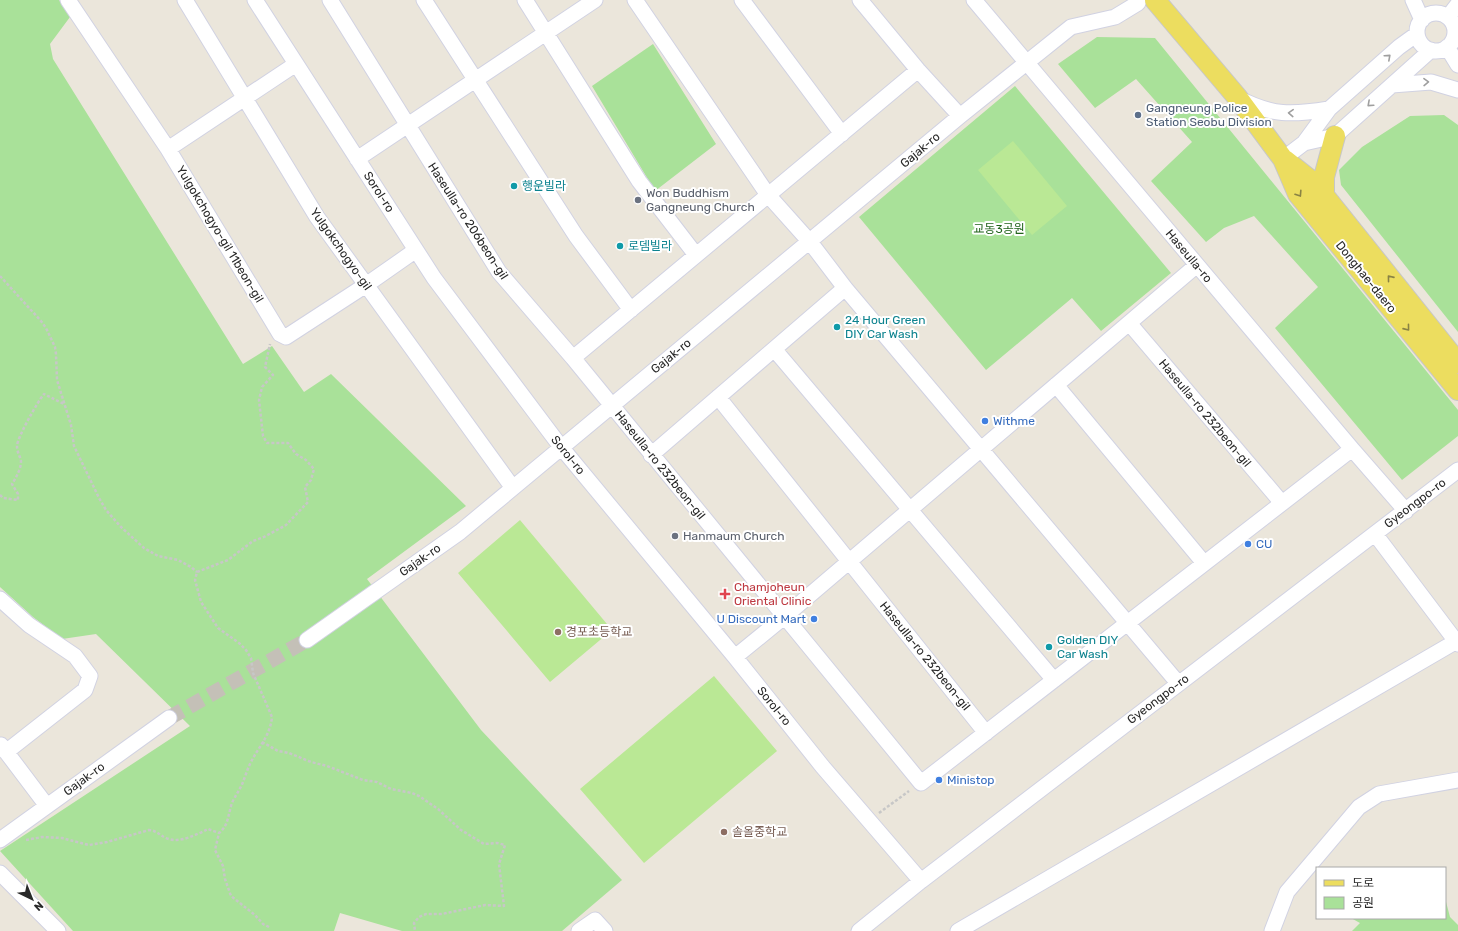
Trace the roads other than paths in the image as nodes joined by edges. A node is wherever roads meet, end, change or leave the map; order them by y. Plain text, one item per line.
1 (68, 0) edge
2 (185, 0) edge
3 (255, 0) edge
4 (330, 0) edge
5 (424, 0) edge
6 (525, 0) edge
7 (595, 0) edge
8 (635, 0) edge
9 (742, 0) edge
10 (860, 0) edge
11 (974, 0) edge
12 (1413, 0) edge
13 (1147, 1) edge
14 (1458, 4) edge
15 (1448, 17) junction
16 (1420, 27) junction
17 (546, 33) junction
18 (1447, 47) junction
19 (1431, 50) junction
20 (1027, 62) junction
21 (296, 64) junction
22 (1458, 65) edge
23 (918, 70) junction
24 (475, 80) junction
25 (1392, 85) junction
26 (1458, 90) edge
27 (1237, 97) junction
28 (245, 98) junction
29 (1329, 109) junction
30 (960, 116) junction
31 (407, 125) junction
32 (842, 134) junction
33 (1335, 136) junction
34 (1304, 143) junction
35 (168, 149) junction
36 (357, 159) junction
37 (1283, 159) junction
38 (1324, 194) junction
39 (768, 195) junction
40 (810, 242) junction
41 (416, 250) junction
42 (696, 255) junction
43 (1197, 264) junction
44 (366, 285) junction
45 (844, 288) junction
46 (631, 310) junction
47 (1129, 323) junction
48 (774, 349) junction
49 (573, 358) junction
50 (1458, 363) edge
51 (1056, 385) junction
52 (1458, 390) edge
53 (718, 397) junction
54 (611, 405) junction
55 (561, 447) junction
56 (981, 449) junction
57 (1352, 449) junction
58 (651, 455) junction
59 (1458, 470) edge
60 (513, 488) junction
61 (1282, 502) junction
62 (910, 510) junction
63 (1406, 511) junction
64 (1375, 534) junction
65 (849, 561) junction
66 (1204, 563) junction
67 (0, 599) edge
68 (784, 617) junction
69 (1127, 623) junction
70 (307, 640) tunnel mouth
71 (1457, 643) edge
72 (735, 657) junction
73 (1054, 680) junction
74 (1178, 683) junction
75 (169, 718) tunnel mouth
76 (986, 733) junction
77 (3, 748) edge
78 (1458, 780) edge
79 (47, 806) junction
80 (2, 838) edge
81 (0, 873) edge
82 (921, 881) junction
83 (861, 930) edge
84 (58, 931) edge
85 (579, 931) edge
86 (605, 931) edge
87 (958, 931) edge
88 (1272, 931) edge

1 - 35 street, Yulgokchogyo-gil 11beon-gil
2 - 28 street, Yulgokchogyo-gil
3 - 21 street, Sorol-ro
4 - 31 street, Haseulla-ro 206beon-gil
5 - 24 street
6 - 17 street
7 - 17 street
8 - 39 street
9 - 32 street
10 - 23 street
11 - 20 street, Haseulla-ro
12 - 16 street
13 - 20 street, Gajak-ro
13 - 27 main road, Donghae-daero
14 - 15 street
15 - 16 street
15 - 18 street
16 - 19 street
29 -> 16 street
17 - 24 street
17 - 42 street
18 - 19 street
18 - 22 street
19 - 25 street
20 - 30 street, Gajak-ro
20 - 43 street, Haseulla-ro
21 - 28 street
21 - 36 street, Sorol-ro
23 - 30 street
23 - 32 street
24 - 31 street
24 - 46 street
25 -> 26 street
25 -> 33 street
29 -> 27 street
27 - 37 main road, Donghae-daero
28 - 35 street
28 - 44 street, Yulgokchogyo-gil
29 - 34 street
30 - 40 street, Gajak-ro
31 - 36 street
31 - 49 street, Haseulla-ro 206beon-gil
32 - 39 street
33 - 34 street
33 - 38 main road
34 - 37 street
35 - 44 street, Yulgokchogyo-gil 11beon-gil
36 - 41 street, Sorol-ro
37 - 38 main road, Donghae-daero
37 -> 52 main road, Donghae-daero
50 -> 38 main road, Donghae-daero
39 - 40 street
39 - 42 street
40 - 45 street
40 - 54 street, Gajak-ro
41 - 44 street
41 - 55 street, Sorol-ro
42 - 46 street
43 - 47 street
43 - 57 street, Haseulla-ro
44 - 60 street, Yulgokchogyo-gil
45 - 48 street
45 - 56 street
46 - 49 street
47 - 51 street
47 - 61 street, Haseulla-ro 232beon-gil
48 - 53 street
48 - 62 street
49 - 54 street, Haseulla-ro 206beon-gil
51 - 56 street
51 - 66 street
53 - 58 street
53 - 65 street, Haseulla-ro 232beon-gil
54 - 55 street, Gajak-ro
54 - 58 street, Haseulla-ro 232beon-gil
55 - 60 street, Gajak-ro
55 - 72 street, Sorol-ro
56 - 62 street
56 - 69 street
57 - 61 street
57 - 63 street, Haseulla-ro
58 - 68 street, Haseulla-ro 232beon-gil
59 - 63 street, Gyeongpo-ro
60 - 70 street, Gajak-ro
61 - 66 street
62 - 65 street
62 - 73 street
63 - 64 street, Gyeongpo-ro
64 - 71 street
64 - 74 street, Gyeongpo-ro
65 - 68 street
65 - 76 street, Haseulla-ro 232beon-gil
66 - 69 street
67 - 77 street
68 - 72 street
68 - 76 street, Haseulla-ro 232beon-gil
69 - 73 street
69 - 74 street
71 - 87 street
72 - 82 street, Sorol-ro
73 - 76 street
74 - 82 street, Gyeongpo-ro
75 - 79 street, Gajak-ro
77 - 79 street
78 - 88 street
79 - 80 street, Gajak-ro
81 - 84 street
82 - 83 street, Gyeongpo-ro
85 - 86 street

